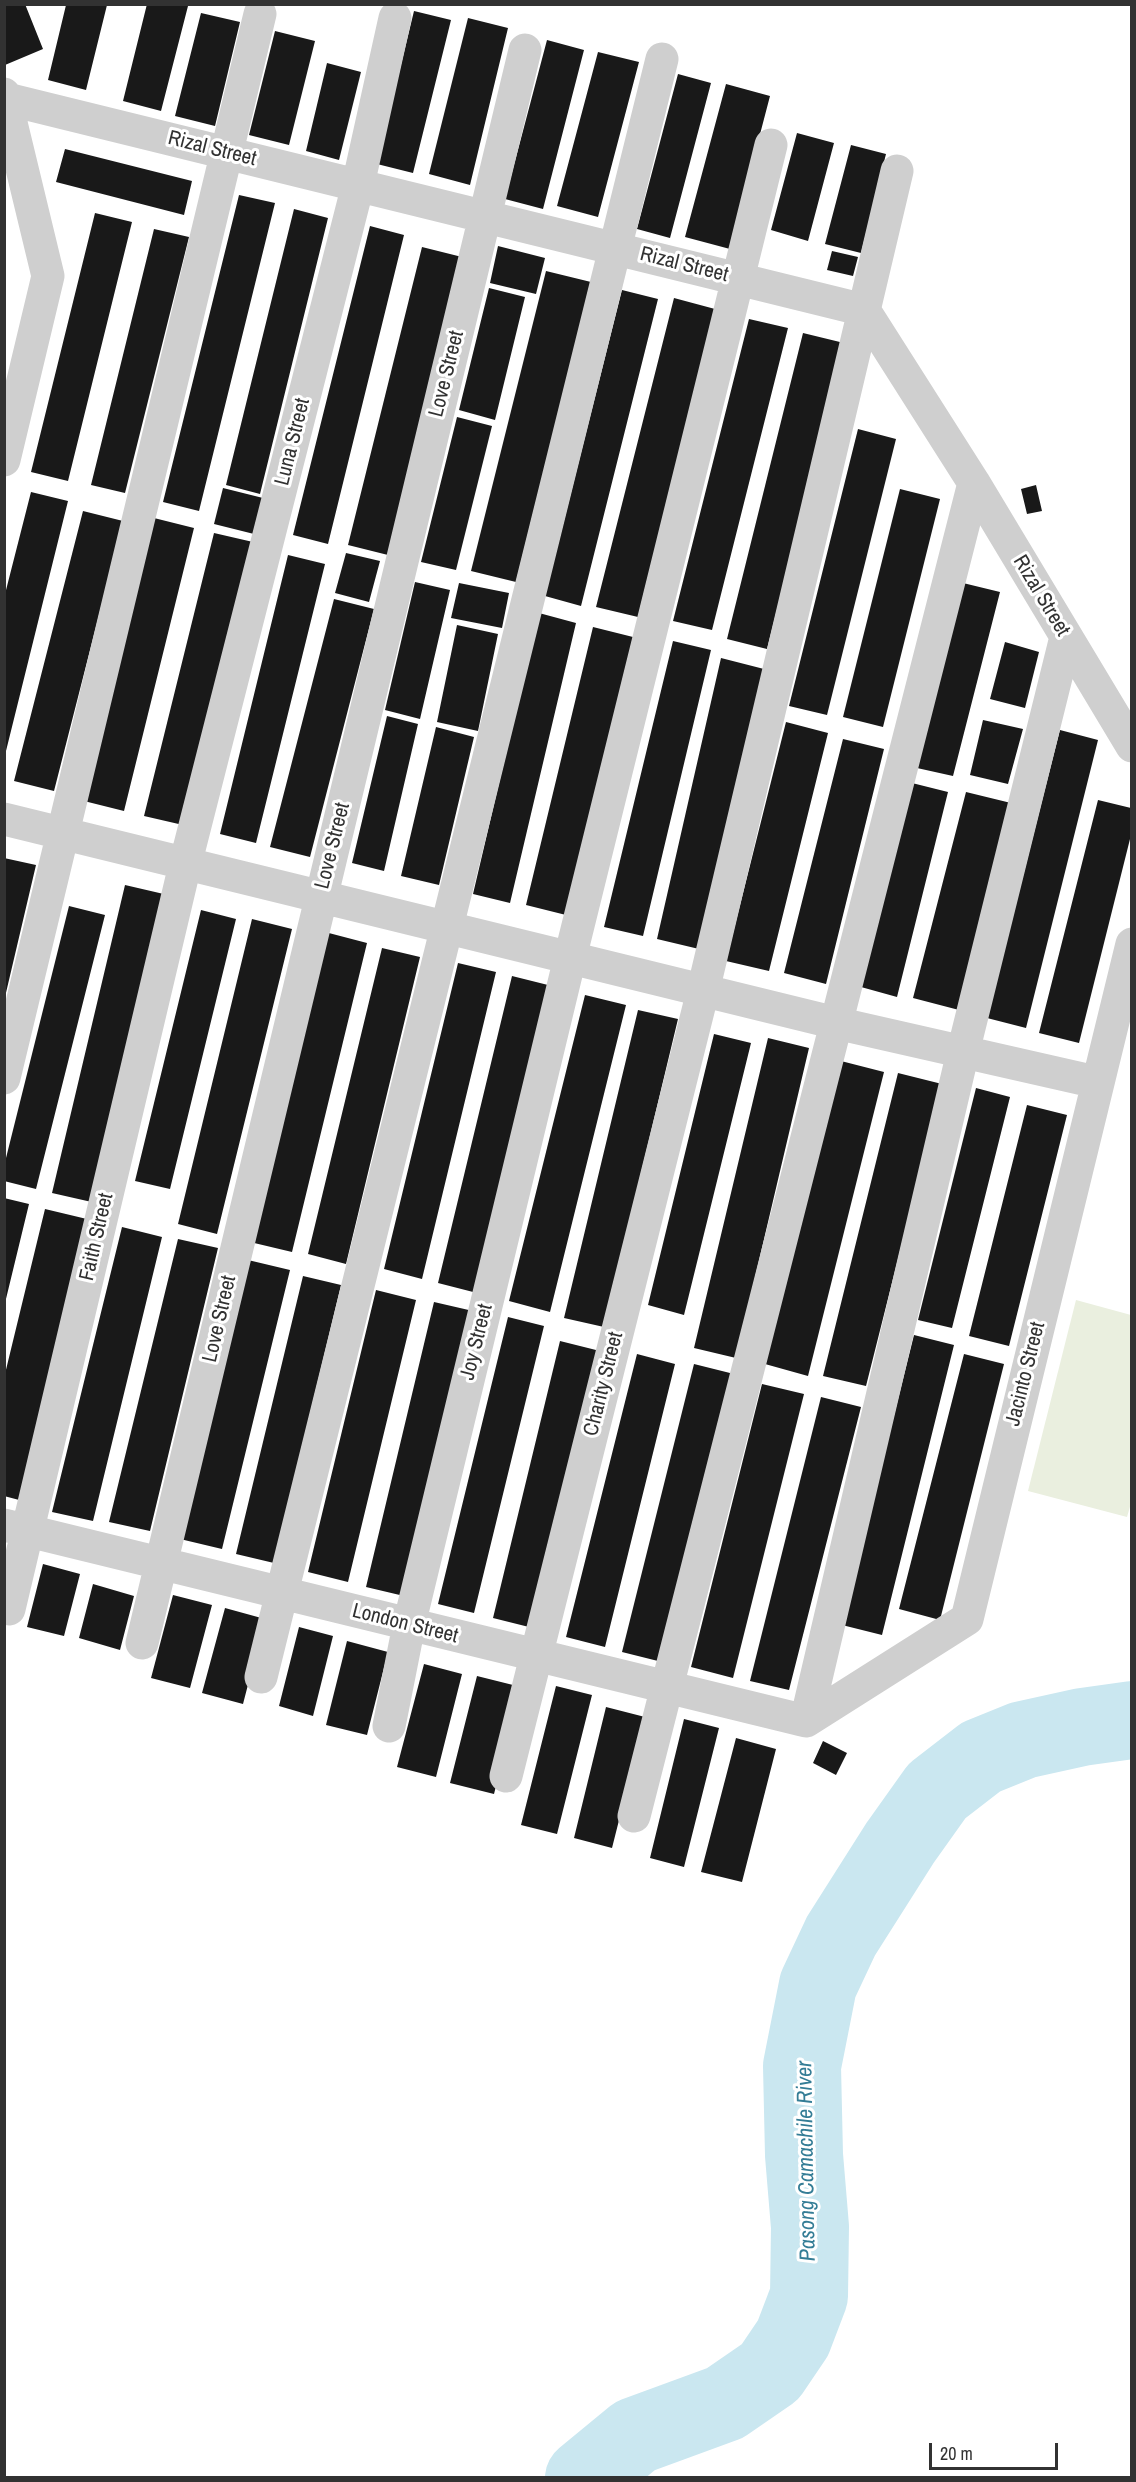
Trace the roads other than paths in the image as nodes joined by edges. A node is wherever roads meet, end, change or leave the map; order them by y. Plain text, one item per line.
1 (260, 14) dead end
2 (395, 18) dead end
3 (525, 50) dead end
4 (662, 59) dead end
5 (6, 96) edge
6 (771, 145) dead end
7 (226, 152) junction
8 (897, 171) dead end
9 (358, 185) junction
10 (485, 216) junction
11 (615, 249) junction
12 (737, 279) junction
13 (864, 310) junction
14 (4, 460) edge
15 (974, 483) junction
16 (1066, 637) junction
17 (1131, 746) edge
18 (4, 819) edge
19 (63, 834) junction
20 (185, 865) junction
21 (321, 898) junction
22 (447, 929) junction
23 (1131, 944) edge
24 (570, 958) junction
25 (703, 991) junction
26 (836, 1023) junction
27 (963, 1052) junction
28 (4, 1078) edge
29 (1096, 1082) junction
30 (16, 1528) edge
31 (161, 1564) junction
32 (282, 1594) junction
33 (9, 1609) dead end
34 (409, 1625) junction
35 (142, 1643) dead end
36 (536, 1656) junction
37 (261, 1677) dead end
38 (666, 1687) junction
39 (806, 1720) junction
40 (389, 1726) dead end
41 (506, 1776) dead end
42 (634, 1816) dead end

1 - 7 street
2 - 9 street, Luna Street
3 - 10 street, Love Street
4 - 11 street
5 - 7 street, Rizal Street
5 - 14 street
6 - 12 street, Joy Street
7 - 9 street, Rizal Street
7 - 19 street
8 - 13 street, Charity Street
9 - 10 street, Rizal Street
9 - 20 street, Luna Street
10 - 11 street, Rizal Street
10 - 21 street, Love Street
11 - 12 street, Rizal Street
11 - 22 street
12 - 13 street, Rizal Street
12 - 24 street, Joy Street
13 - 15 street, Rizal Street
13 - 25 street, Charity Street
15 - 16 street, Rizal Street
15 - 26 street
16 - 17 street, Rizal Street
16 - 27 street
18 - 19 street
19 - 20 street
19 - 28 street
20 - 21 street
20 - 30 street, Faith Street
21 - 22 street
21 - 31 street, Love Street
22 - 24 street
22 - 32 street
23 - 29 street, Jacinto Street
24 - 25 street
24 - 34 street, Joy Street
25 - 26 street
25 - 36 street, Charity Street
26 - 27 street
26 - 38 street
27 - 29 street
27 - 39 street
29 - 39 street, Jacinto Street
30 - 31 street, London Street
30 - 33 street, Faith Street
31 - 32 street, London Street
31 - 35 street, Love Street
32 - 34 street, London Street
32 - 37 street
34 - 36 street, London Street
34 - 40 street, Joy Street
36 - 38 street, London Street
36 - 41 street, Charity Street
38 - 39 street, London Street
38 - 42 street

